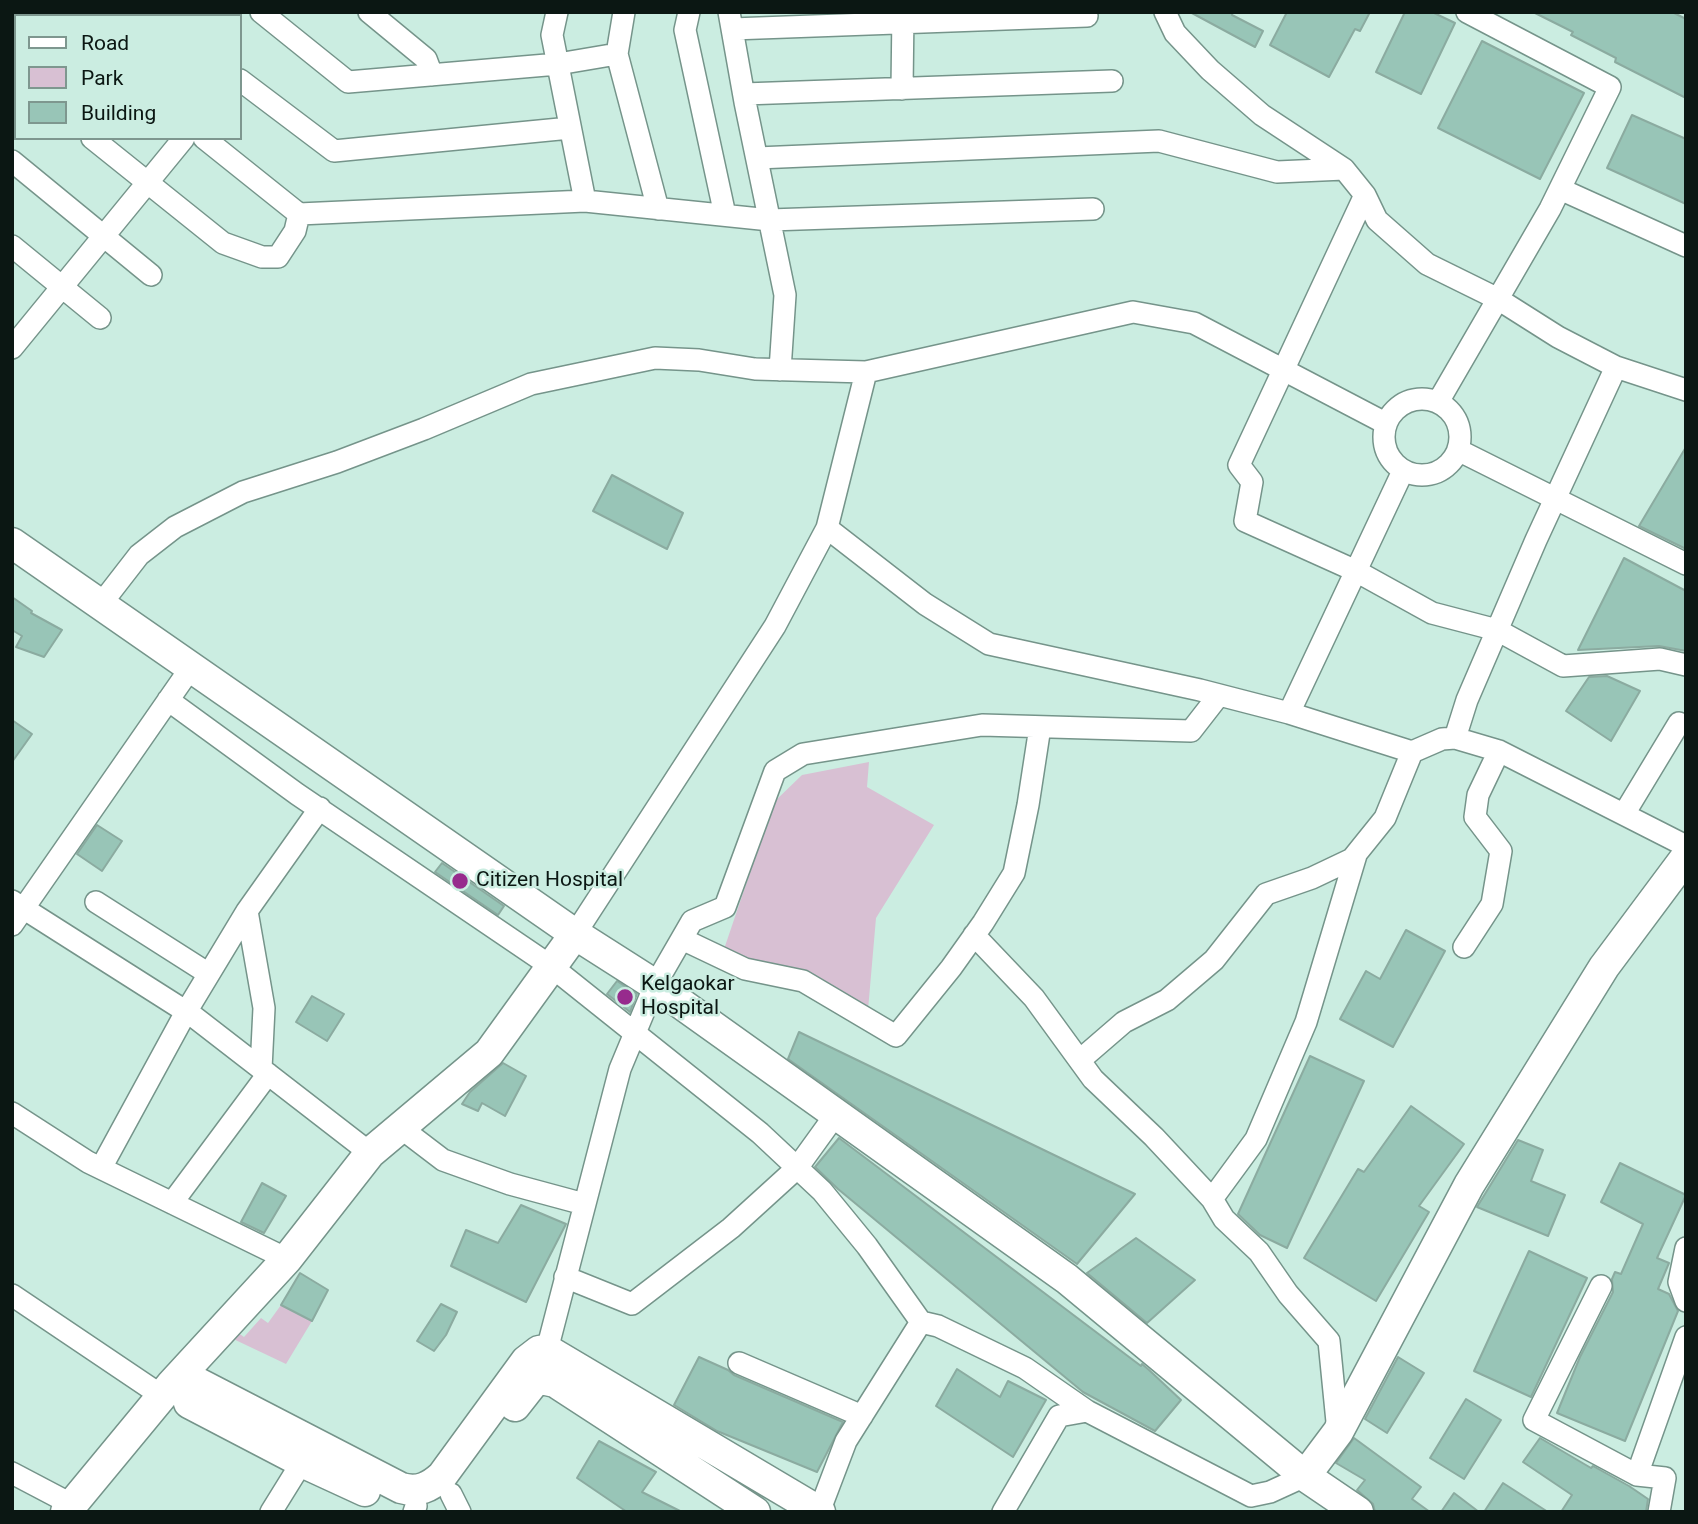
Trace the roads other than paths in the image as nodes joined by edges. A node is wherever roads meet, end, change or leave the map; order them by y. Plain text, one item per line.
1 (261, 12) edge
2 (369, 12) edge
3 (557, 12) edge
4 (624, 12) edge
5 (689, 12) edge
6 (1165, 12) edge
7 (1467, 12) edge
8 (1087, 16) dead end
9 (902, 18) edge
10 (731, 21) edge
11 (617, 54) junction
12 (558, 64) junction
13 (432, 75) junction
14 (1112, 81) dead end
15 (242, 82) edge
16 (902, 89) junction
17 (744, 94) junction
18 (570, 128) junction
19 (94, 140) edge
20 (182, 140) edge
21 (206, 140) edge
22 (757, 158) junction
23 (12, 161) edge
24 (1344, 169) junction
25 (148, 183) junction
26 (1560, 189) junction
27 (1364, 195) junction
28 (585, 201) junction
29 (658, 209) junction
30 (1093, 209) dead end
31 (299, 214) junction
32 (725, 215) junction
33 (770, 220) junction
34 (104, 236) junction
35 (12, 246) edge
36 (1686, 246) edge
37 (151, 275) dead end
38 (62, 287) junction
39 (1498, 299) junction
40 (100, 318) dead end
41 (12, 348) edge
42 (1616, 367) junction
43 (780, 370) junction
44 (1283, 370) junction
45 (866, 372) junction
46 (1686, 390) edge
47 (1438, 402) junction
48 (1385, 423) junction
49 (1458, 450) junction
50 (1403, 471) junction
51 (1556, 499) junction
52 (827, 528) junction
53 (12, 543) edge
54 (1686, 564) edge
55 (1356, 571) junction
56 (101, 604) junction
57 (1497, 630) junction
58 (1686, 665) edge
59 (192, 666) junction
60 (1220, 695) junction
61 (168, 701) junction
62 (1289, 713) junction
63 (1679, 723) dead end
64 (1040, 727) junction
65 (1455, 738) junction
66 (1499, 751) junction
67 (1412, 752) junction
68 (320, 808) junction
69 (1624, 814) junction
70 (1686, 846) edge
71 (1356, 855) junction
72 (1686, 857) edge
73 (96, 902) dead end
74 (16, 911) edge
75 (247, 911) junction
76 (575, 934) junction
77 (974, 935) junction
78 (682, 939) junction
79 (1464, 947) dead end
80 (552, 967) junction
81 (209, 974) junction
82 (655, 985) junction
83 (186, 1012) junction
84 (635, 1032) junction
85 (1080, 1060) junction
86 (265, 1071) junction
87 (12, 1112) edge
88 (836, 1114) junction
89 (401, 1128) junction
90 (370, 1153) junction
91 (101, 1168) junction
92 (797, 1168) junction
93 (1212, 1199) junction
94 (172, 1203) junction
95 (584, 1204) junction
96 (1686, 1248) edge
97 (287, 1259) junction
98 (565, 1278) junction
99 (1601, 1286) dead end
100 (12, 1295) edge
101 (1686, 1301) edge
102 (921, 1322) junction
103 (1686, 1337) edge
104 (547, 1350) junction
105 (739, 1363) dead end
106 (172, 1390) junction
107 (1087, 1411) junction
108 (862, 1416) junction
109 (1338, 1432) junction
110 (302, 1462) junction
111 (12, 1474) edge
112 (1637, 1475) junction
113 (1305, 1476) junction
114 (456, 1503) edge
115 (68, 1508) edge
116 (415, 1509) edge
117 (819, 1511) edge
118 (271, 1512) edge
119 (755, 1512) edge
120 (1003, 1512) edge
121 (1358, 1512) edge
122 (1659, 1512) edge

1 - 13 street
2 - 13 street
3 - 12 street
4 - 11 street
5 - 32 street
6 - 24 street
7 - 26 street
8 - 9 street
9 - 10 street
9 - 16 street
10 - 17 street
11 - 12 street
11 - 29 street
12 - 13 street
12 - 18 street
14 - 16 street
15 - 18 street
16 - 17 street
17 - 22 street
18 - 28 street
19 - 25 street
20 - 25 street
21 - 31 street
22 - 24 street
22 - 33 street
23 - 34 street
24 - 27 street
25 - 31 street
25 - 34 street
26 - 36 street
26 - 39 street
27 - 39 street
27 - 44 street
28 - 29 street
28 - 31 street
29 - 32 street
30 - 33 street
32 - 33 street
33 - 43 street
34 - 37 street
34 - 38 street
35 - 38 street
38 - 40 street
38 - 41 street
39 - 42 street
39 - 47 street
42 - 46 street
42 - 51 street
43 - 45 street
43 - 56 street
44 - 45 street
44 - 48 street
44 - 55 street
45 - 52 street
47 - 48 street
47 - 49 street
48 - 50 street
49 - 50 street
49 - 51 street
50 - 55 street
51 - 54 street
51 - 57 street
52 - 60 street
52 - 76 street
53 - 56 street
55 - 57 street
55 - 62 street
56 - 59 street
57 - 58 street
57 - 65 street
59 - 61 street
59 - 76 street
60 - 62 street
60 - 64 street
61 - 68 street
61 - 74 street
62 - 67 street
63 - 69 street
64 - 77 street
64 - 78 street
65 - 66 street
65 - 67 street
66 - 69 street
66 - 79 street
67 - 71 street
68 - 75 street
68 - 80 street
69 - 70 street
71 - 85 street
71 - 93 street
72 - 109 street
73 - 81 street
74 - 83 street
75 - 81 street
75 - 86 street
76 - 80 street
76 - 82 street
77 - 78 street
77 - 85 street
78 - 82 street
80 - 84 street
80 - 89 street
81 - 83 street
82 - 84 street
82 - 88 street
83 - 86 street
83 - 91 street
84 - 92 street
84 - 95 street
85 - 93 street
86 - 90 street
86 - 94 street
87 - 91 street
88 - 92 street
88 - 113 street
89 - 90 street
89 - 95 street
90 - 97 street
91 - 94 street
92 - 98 street
92 - 102 street
93 - 109 street
94 - 97 street
95 - 98 street
96 - 101 street
97 - 106 street
98 - 104 street
99 - 112 street
100 - 106 street
102 - 107 street
102 - 108 street
103 - 112 street
104 - 106 street
104 - 117 street
105 - 108 street
106 - 110 street
106 - 115 street
107 - 113 street
107 - 120 street
108 - 117 street
109 - 113 street
110 - 116 street
110 - 118 street
111 - 115 street
112 - 122 street
113 - 121 street
114 - 116 street
114 - 119 street

